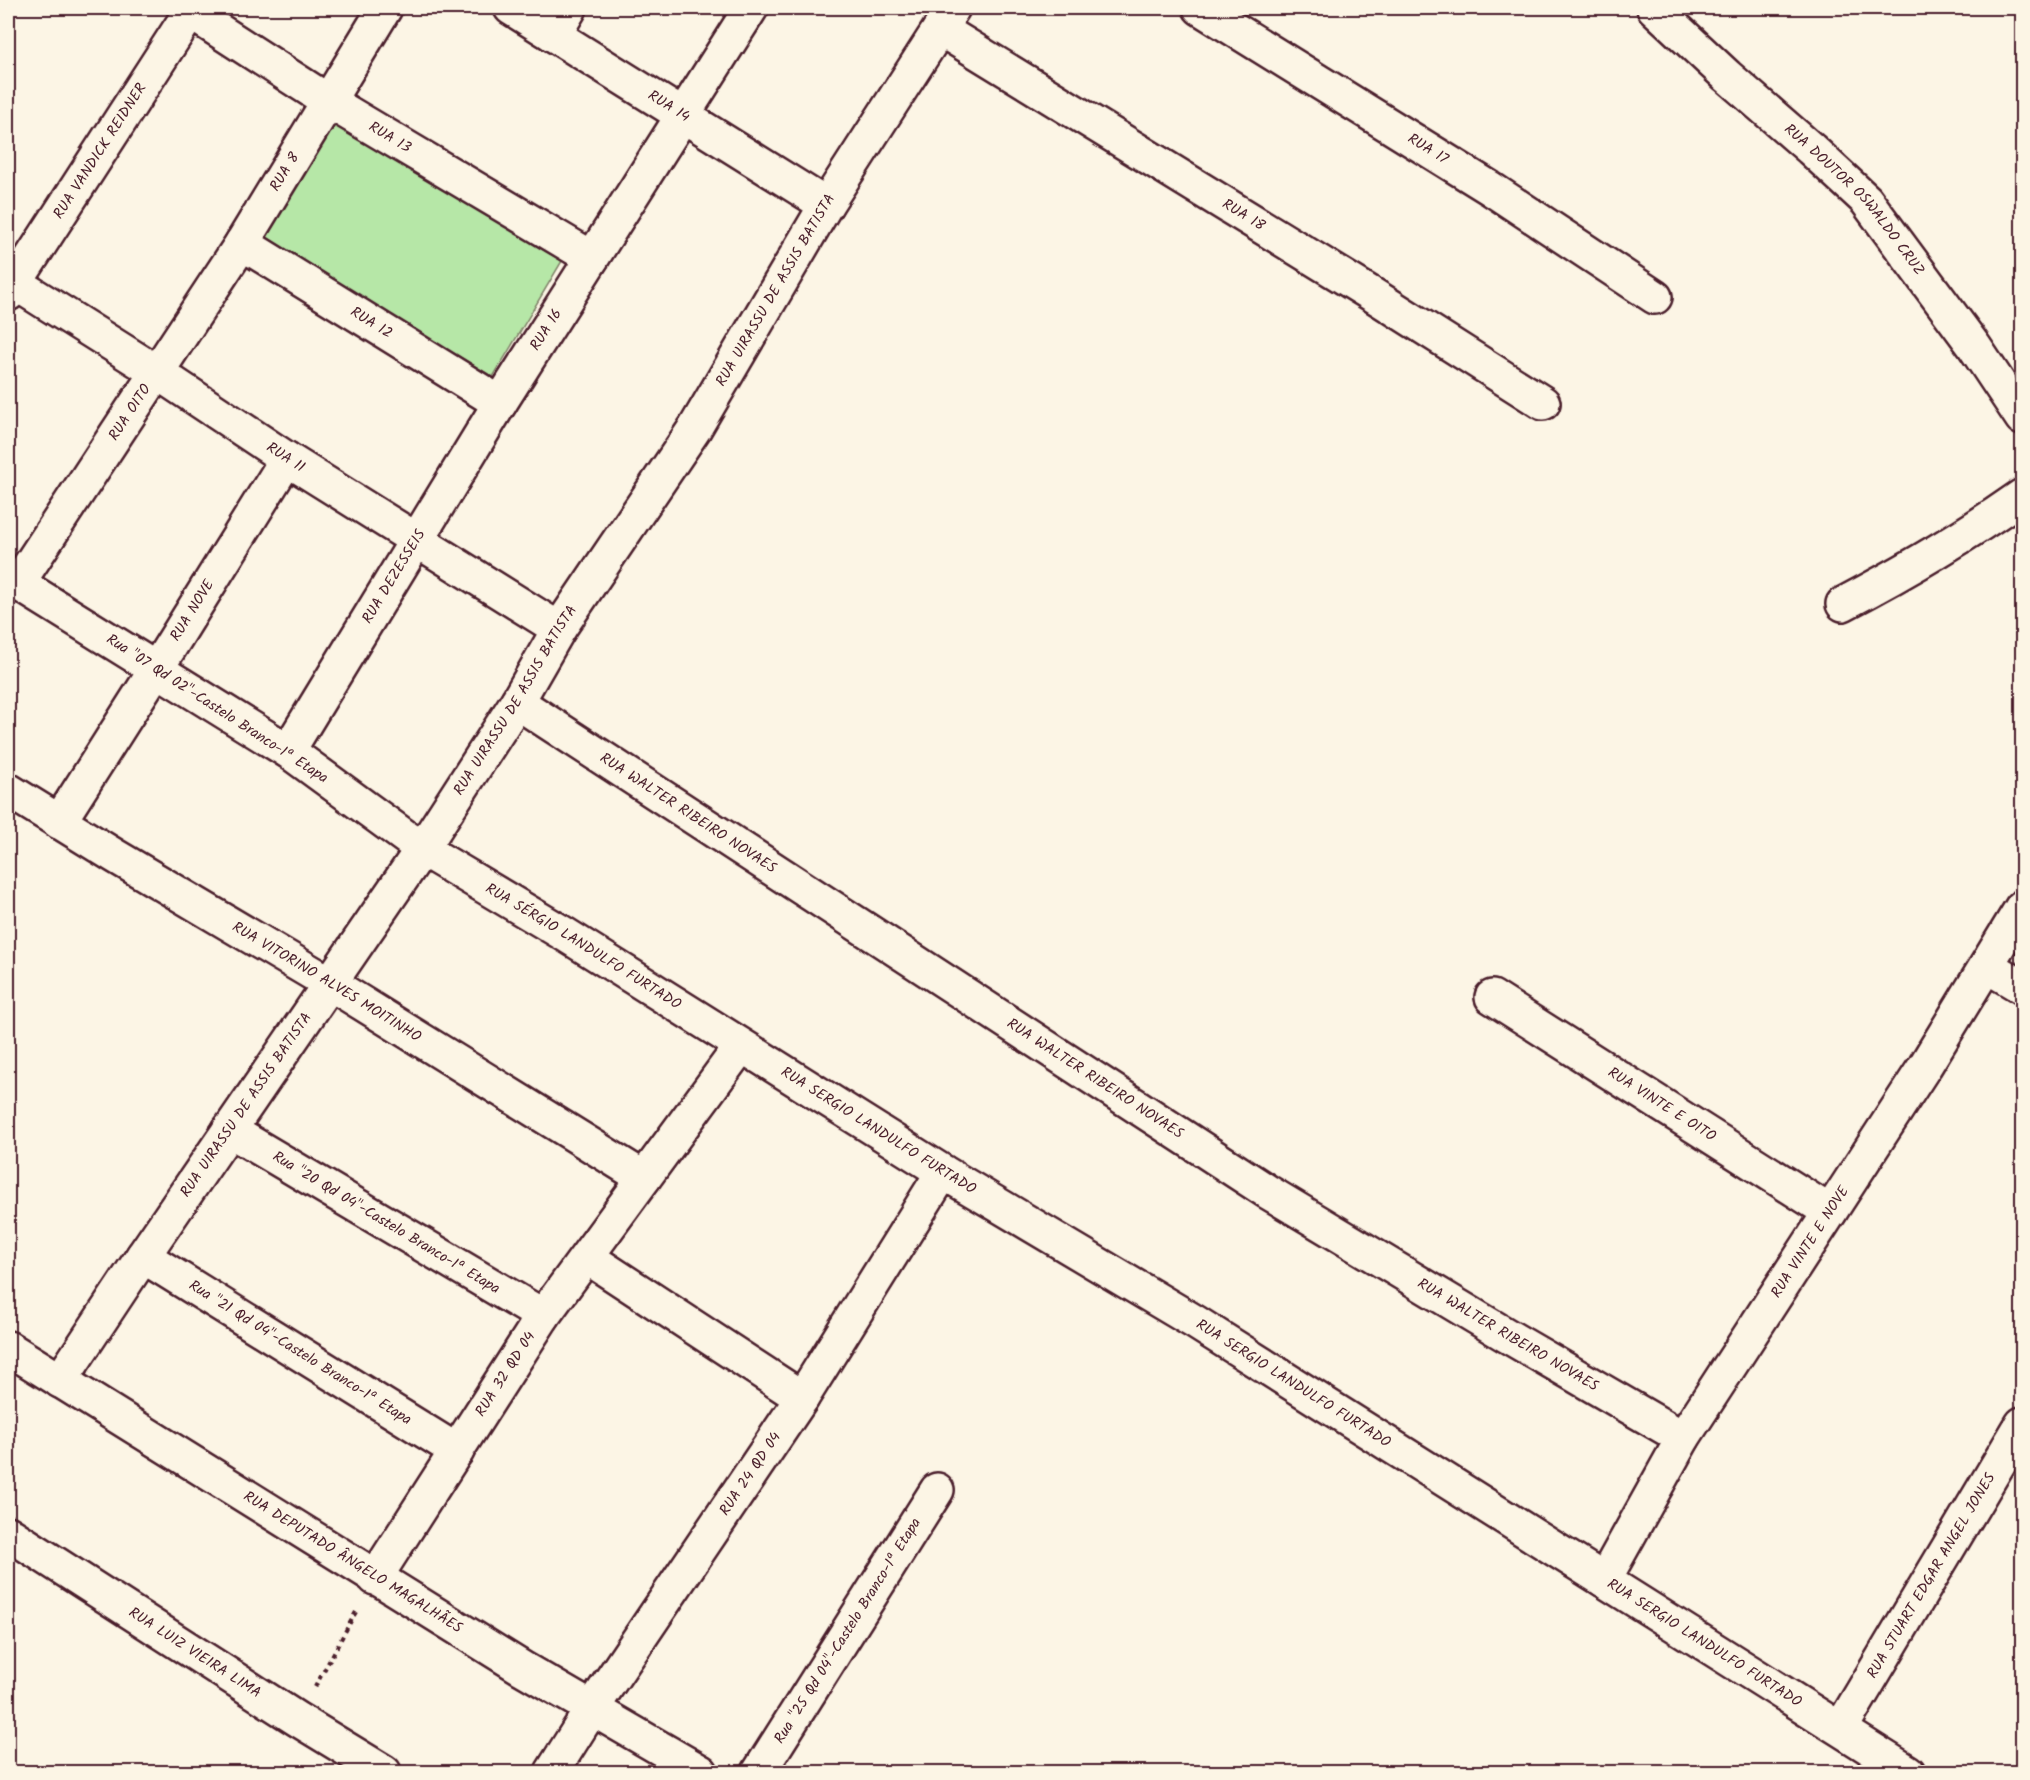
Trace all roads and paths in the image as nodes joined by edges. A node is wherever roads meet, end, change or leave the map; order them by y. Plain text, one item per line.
1 (385, 8) edge
2 (511, 8) edge
3 (751, 8) edge
4 (1200, 8) edge
5 (1654, 8) edge
6 (192, 10) edge
7 (946, 18) edge
8 (562, 21) edge
9 (328, 101) junction
10 (683, 116) junction
11 (826, 206) junction
12 (242, 243) junction
13 (592, 258) junction
14 (11, 289) edge
15 (1655, 297) dead end
16 (158, 373) junction
17 (500, 403) junction
18 (1544, 403) dead end
19 (2022, 418) edge
20 (287, 459) junction
21 (2022, 496) edge
22 (418, 539) junction
23 (13, 580) edge
24 (1843, 604) dead end
25 (559, 629) junction
26 (157, 669) junction
27 (517, 702) junction
28 (288, 751) junction
29 (8, 790) edge
30 (59, 822) junction
31 (422, 849) junction
32 (2022, 907) edge
33 (1987, 966) junction
34 (331, 984) junction
35 (2022, 987) edge
36 (1492, 997) dead end
37 (741, 1046) junction
38 (229, 1130) junction
39 (943, 1172) junction
40 (644, 1178) junction
41 (1830, 1212) junction
42 (143, 1256) junction
43 (587, 1257) junction
44 (543, 1316) junction
45 (8, 1348) edge
46 (60, 1381) junction
47 (802, 1398) junction
48 (2022, 1424) edge
49 (1683, 1438) junction
50 (456, 1451) junction
51 (937, 1490) dead end
52 (8, 1533) edge
53 (375, 1578) junction
54 (1604, 1580) junction
55 (591, 1710) junction
56 (297, 1719) junction
57 (1841, 1728) junction
58 (384, 1773) edge
59 (552, 1773) edge
60 (701, 1773) edge
61 (759, 1773) edge
62 (1908, 1773) edge

1 - 9 street
2 - 8 street, RUA 14
3 - 10 street
4 - 15 street, RUA 17
5 - 19 street, RUA DOUTOR OSWALDO CRUZ
6 - 9 street, RUA 13
6 - 14 street, RUA VANDICK REIDNER
7 - 11 street, RUA UIRASSU DE ASSIS BATISTA
7 - 18 street, RUA 18
8 - 10 street, RUA 14
9 - 12 street, RUA 8
9 - 13 street, RUA 13
10 - 11 street, RUA 14
10 - 13 street
11 - 25 street, RUA UIRASSU DE ASSIS BATISTA
12 - 16 street, RUA OITO
12 - 17 street, RUA 12
13 - 17 street, RUA 16
14 - 16 street, RUA 11
16 - 20 street, RUA 11
16 - 23 street, RUA OITO
17 - 22 street, RUA DEZESSEIS
20 - 22 street, RUA 11
20 - 26 street, RUA NOVE
21 - 24 street
22 - 25 street, RUA 11
22 - 28 street, RUA DEZESSEIS
23 - 26 street, Rua "07 Qd 02"-Castelo Branco-1ª Etapa
25 - 27 street, RUA UIRASSU DE ASSIS BATISTA
26 - 28 street, Rua "07 Qd 02"-Castelo Branco-1ª Etapa
26 - 30 street, RUA NOVE
27 - 31 street, RUA UIRASSU DE ASSIS BATISTA
27 - 49 street, RUA WALTER RIBEIRO NOVAES
28 - 31 street, Rua "07 Qd 02"-Castelo Branco-1ª Etapa
29 - 30 street, RUA VITORINO ALVES MOITINHO
30 - 34 street, RUA VITORINO ALVES MOITINHO
31 - 34 street, RUA UIRASSU DE ASSIS BATISTA
31 - 37 street, RUA SÉRGIO LANDULFO FURTADO
32 - 33 street, RUA VINTE E NOVE
33 - 35 street
33 - 41 street, RUA VINTE E NOVE
34 - 38 street, RUA UIRASSU DE ASSIS BATISTA
34 - 40 street, RUA VITORINO ALVES MOITINHO
36 - 41 street, RUA VINTE E OITO
37 - 39 street, RUA SERGIO LANDULFO FURTADO
37 - 40 street, RUA 32 QD 04
38 - 42 street, RUA UIRASSU DE ASSIS BATISTA
38 - 44 street, Rua "20 Qd 04"-Castelo Branco-1ª Etapa
39 - 47 street, RUA 24 QD 04
39 - 54 street, RUA SERGIO LANDULFO FURTADO
40 - 43 street, RUA 32 QD 04
41 - 49 street, RUA VINTE E NOVE
42 - 46 street, RUA UIRASSU DE ASSIS BATISTA
42 - 50 street, Rua "21 Qd 04"-Castelo Branco-1ª Etapa
43 - 44 street, RUA 32 QD 04
43 - 47 street
44 - 50 street, RUA 32 QD 04
45 - 46 street, RUA DEPUTADO ÂNGELO MAGALHÃES
46 - 53 street, RUA DEPUTADO ÂNGELO MAGALHÃES
47 - 55 street, RUA 24 QD 04
48 - 57 street, RUA STUART EDGAR ANGEL JONES
49 - 54 street, RUA VINTE E NOVE
50 - 53 street, RUA 32 QD 04
51 - 61 street, Rua "25 Qd 04"-Castelo Branco-1ª Etapa
52 - 56 street, RUA LUIZ VIEIRA LIMA
53 - 55 street, RUA DEPUTADO ÂNGELO MAGALHÃES
53 - 56 path
54 - 57 street, RUA SERGIO LANDULFO FURTADO
55 - 59 street, RUA 24 QD 04
55 - 60 street, RUA DEPUTADO ÂNGELO MAGALHÃES
56 - 58 street, RUA LUIZ VIEIRA LIMA
57 - 62 street, RUA SERGIO LANDULFO FURTADO

